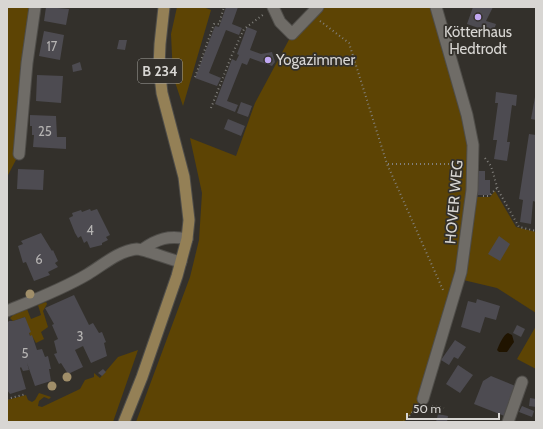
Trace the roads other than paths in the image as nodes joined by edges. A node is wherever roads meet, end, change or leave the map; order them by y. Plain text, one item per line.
1 (35, 7) edge
2 (164, 7) edge
3 (273, 7) edge
4 (436, 7) edge
5 (315, 10) edge
6 (19, 154) dead end
7 (186, 239) junction
8 (142, 249) junction
9 (181, 262) junction
10 (7, 311) edge
11 (522, 382) dead end
12 (423, 399) road end
13 (124, 422) edge
14 (508, 422) edge

1 - 6 street
2 - 7 main road, B 234
3 - 5 street
4 - 12 street, HOVER WEG
7 - 8 street
7 - 9 main road, B 234
8 - 9 street
8 - 10 street
9 - 13 main road, B 234
11 - 14 street

